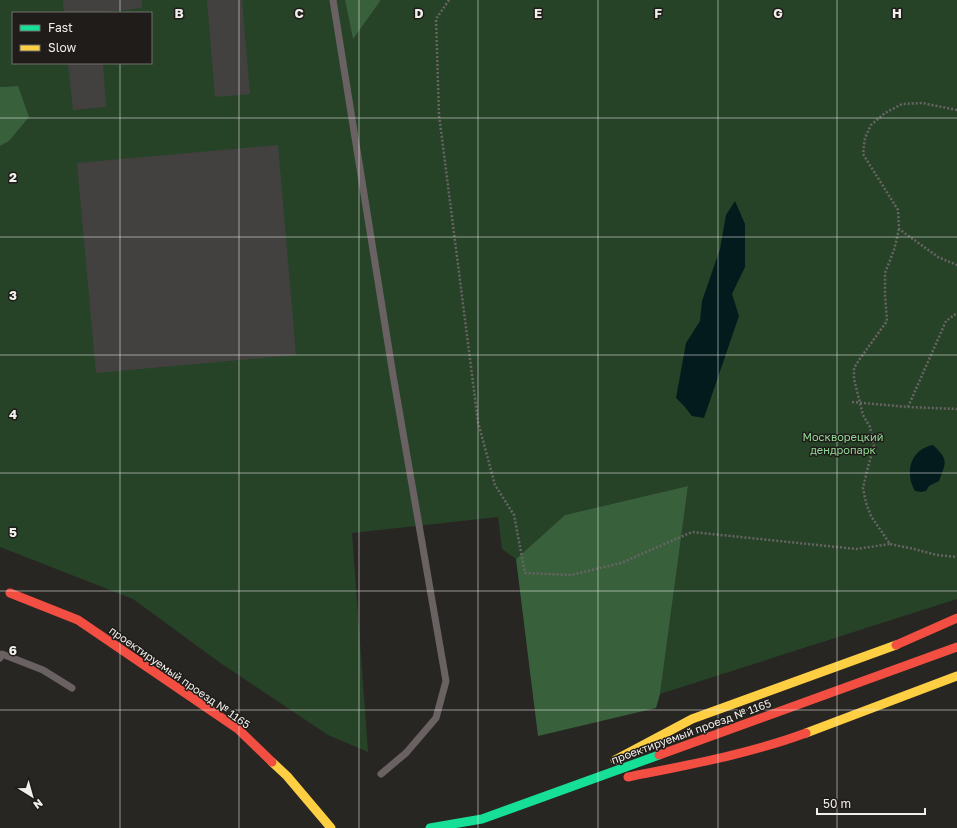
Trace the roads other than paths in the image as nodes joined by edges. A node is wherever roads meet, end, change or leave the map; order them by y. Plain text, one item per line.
1 (333, 0) edge
2 (10, 593) dead end
3 (957, 618) edge
4 (957, 647) edge
5 (0, 658) edge
6 (957, 676) edge
7 (72, 688) dead end
8 (381, 774) dead end
9 (557, 792) junction
10 (331, 828) edge
11 (430, 828) edge

1 - 8 lane
2 - 10 street, проектируемый проезд № 1165
3 - 9 street
4 - 9 street, проектируемый проезд № 1165
5 - 7 lane
6 - 9 street
9 - 11 street, проектируемый проезд № 1165

